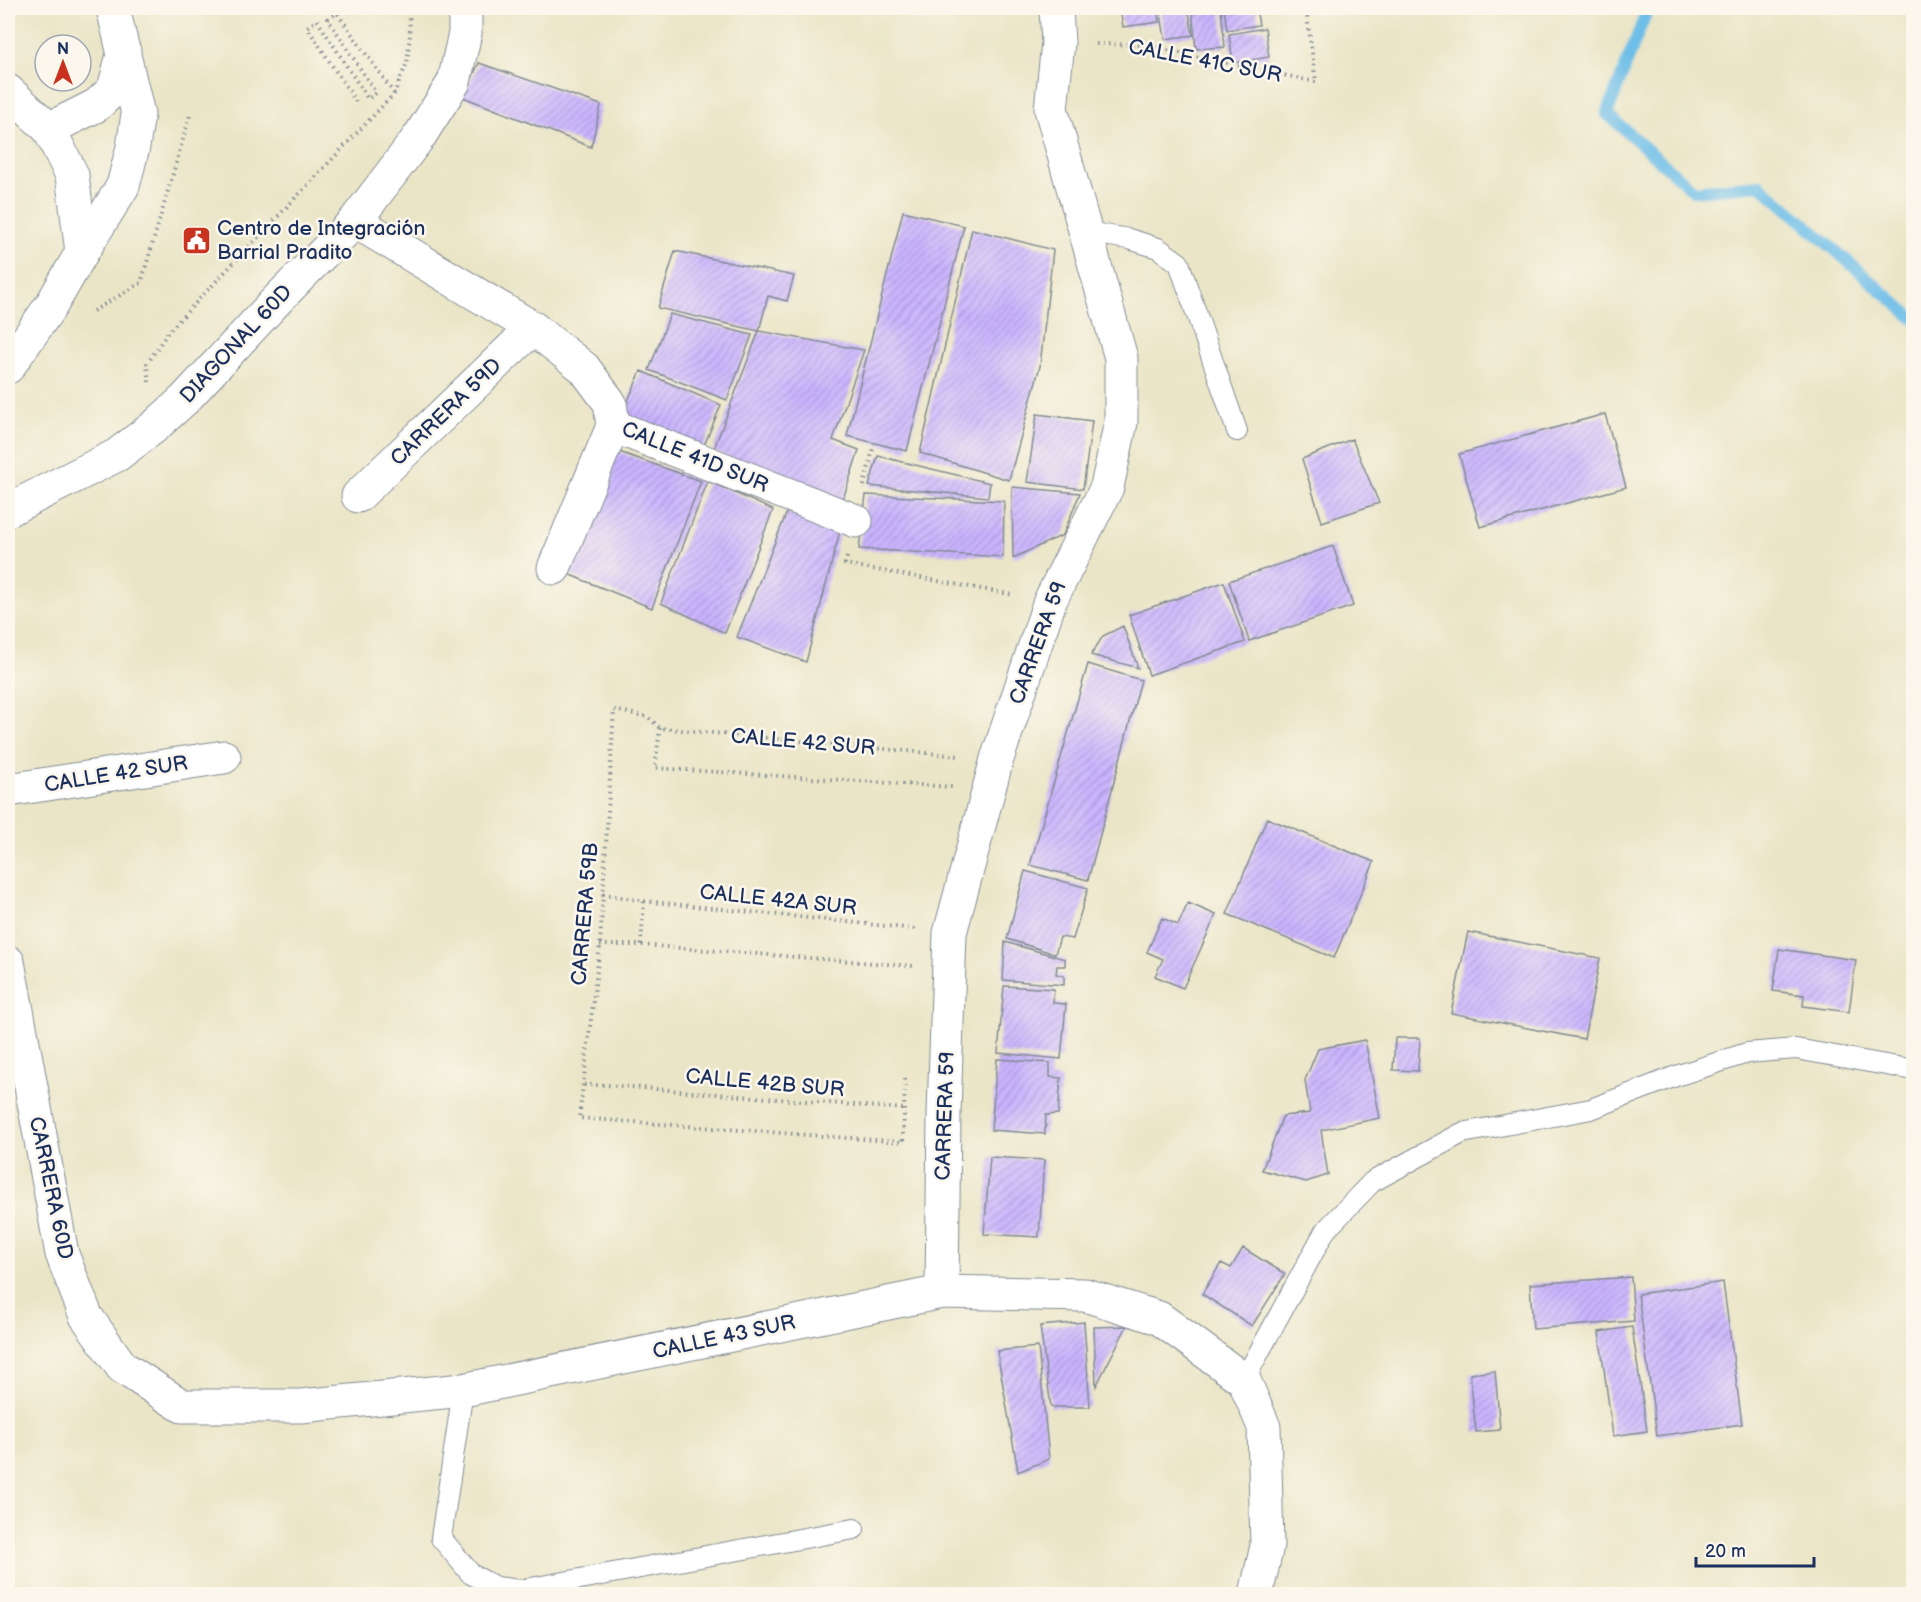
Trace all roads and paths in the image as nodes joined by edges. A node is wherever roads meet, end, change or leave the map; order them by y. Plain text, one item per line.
1 (113, 8) edge
2 (409, 8) edge
3 (1056, 8) edge
4 (1306, 8) edge
5 (465, 20) edge
6 (1058, 43) junction
7 (124, 49) junction
8 (8, 91) edge
9 (394, 94) junction
10 (356, 102) dead end
11 (49, 129) junction
12 (355, 221) junction
13 (1085, 232) junction
14 (82, 252) junction
15 (533, 328) junction
16 (8, 367) edge
17 (613, 426) junction
18 (154, 427) junction
19 (1237, 432) dead end
20 (358, 496) dead end
21 (8, 510) edge
22 (856, 521) dead end
23 (845, 564) dead end
24 (554, 568) dead end
25 (1050, 601) junction
26 (614, 711) joint
27 (660, 728) junction
28 (224, 757) dead end
29 (997, 759) junction
30 (953, 787) dead end
31 (8, 790) edge
32 (603, 894) junction
33 (644, 901) junction
34 (950, 933) junction
35 (600, 945) junction
36 (640, 945) junction
37 (8, 962) edge
38 (914, 966) dead end
39 (1914, 1070) edge
40 (584, 1085) junction
41 (903, 1109) junction
42 (944, 1113) junction
43 (942, 1292) junction
44 (1244, 1380) junction
45 (463, 1390) junction
46 (182, 1406) joint
47 (854, 1529) dead end
48 (1256, 1594) edge

1 - 7 street
2 - 9 path
3 - 6 street, CARRERA 59
4 - 6 path, CALLE 41C SUR
5 - 12 street, DIAGONAL 60D
6 - 13 street, CARRERA 59
7 - 11 street
7 - 14 street
8 - 11 street
9 - 10 path
9 - 18 path
11 - 14 street
12 - 15 street, CALLE 41D SUR
12 - 18 street, DIAGONAL 60D
13 - 19 lane
13 - 25 street, CARRERA 59
14 - 16 street
15 - 17 street, CALLE 41D SUR
15 - 20 street, CARRERA 59D
17 - 22 street, CALLE 41D SUR
17 - 24 street
18 - 21 street, DIAGONAL 60D
23 - 25 path
25 - 29 street, CARRERA 59
26 - 27 path, CALLE 42 SUR
26 - 32 path, CARRERA 59B
27 - 29 path, CALLE 42 SUR
27 - 30 path, CALLE 42 SUR
28 - 31 street, CALLE 42 SUR
29 - 34 street, CARRERA 59
32 - 33 path, CALLE 42A SUR
32 - 35 path, CARRERA 59B
33 - 34 path, CALLE 42A SUR
33 - 36 path
34 - 42 street, CARRERA 59
35 - 36 path
35 - 40 path, CARRERA 59B
36 - 38 path
37 - 46 street, CARRERA 60D
39 - 44 lane
40 - 41 path, CALLE 42B SUR
40 - 41 path, CARRERA 59B
41 - 42 path, CALLE 42B SUR
42 - 43 street, CARRERA 59
43 - 44 street, CALLE 43 SUR
43 - 45 street, CALLE 43 SUR
44 - 48 street
45 - 46 street, CALLE 43 SUR
45 - 47 lane

